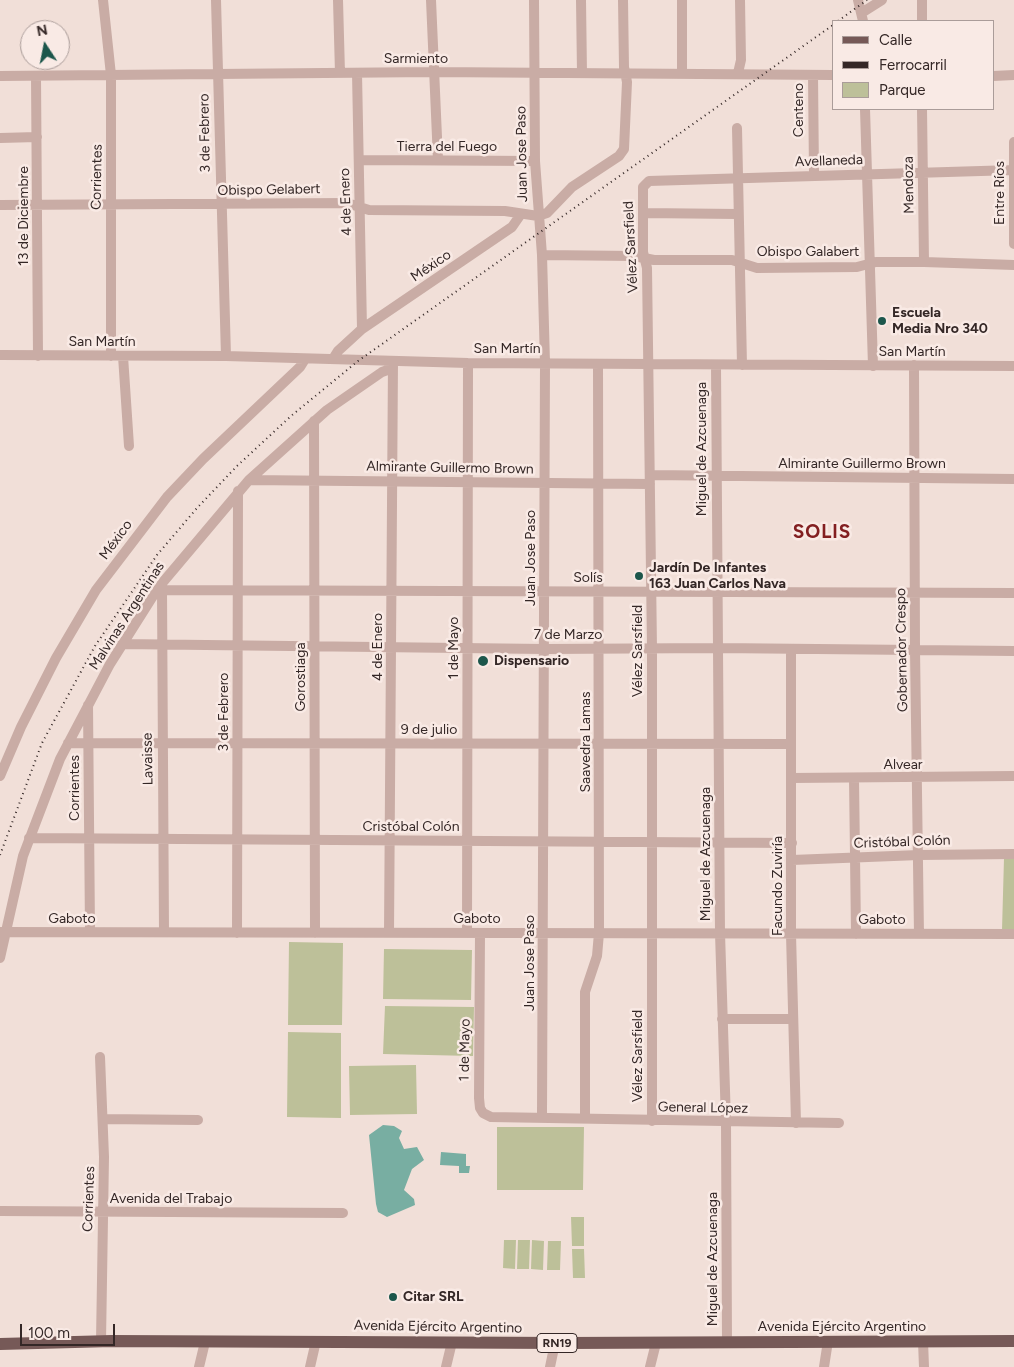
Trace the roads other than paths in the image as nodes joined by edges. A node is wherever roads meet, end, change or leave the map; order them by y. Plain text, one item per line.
1 (104, 0) edge
2 (216, 0) edge
3 (338, 0) edge
4 (431, 0) edge
5 (534, 0) edge
6 (581, 0) edge
7 (623, 0) edge
8 (682, 0) edge
9 (740, 0) edge
10 (858, 0) edge
11 (882, 0) edge
12 (922, 0) edge
13 (863, 17) edge
14 (922, 20) edge
15 (433, 72) junction
16 (218, 73) junction
17 (340, 73) junction
18 (357, 73) junction
19 (535, 73) junction
20 (582, 73) junction
21 (625, 73) junction
22 (682, 73) junction
23 (738, 73) junction
24 (112, 75) junction
25 (813, 75) junction
26 (832, 75) edge
27 (1014, 75) edge
28 (0, 76) edge
29 (36, 76) junction
30 (994, 76) edge
31 (866, 110) edge
32 (922, 110) edge
33 (737, 128) dead end
34 (0, 138) edge
35 (37, 138) junction
36 (1014, 142) edge
37 (358, 160) junction
38 (438, 160) junction
39 (535, 162) junction
40 (1014, 170) edge
41 (923, 172) junction
42 (866, 174) junction
43 (814, 175) junction
44 (737, 178) junction
45 (646, 183) joint
46 (110, 203) junction
47 (38, 204) junction
48 (0, 205) edge
49 (221, 205) junction
50 (360, 206) junction
51 (643, 213) junction
52 (521, 214) junction
53 (737, 214) junction
54 (538, 216) junction
55 (1014, 244) edge
56 (542, 255) junction
57 (645, 259) junction
58 (924, 262) junction
59 (740, 264) junction
60 (870, 265) junction
61 (1014, 265) edge
62 (362, 329) junction
63 (0, 355) edge
64 (38, 356) junction
65 (111, 356) junction
66 (124, 356) junction
67 (226, 356) junction
68 (305, 359) junction
69 (333, 359) junction
70 (545, 362) junction
71 (468, 363) junction
72 (598, 364) junction
73 (648, 364) junction
74 (393, 365) junction
75 (716, 365) junction
76 (742, 365) junction
77 (873, 366) junction
78 (914, 366) junction
79 (1014, 366) edge
80 (314, 421) junction
81 (128, 446) dead end
82 (716, 477) junction
83 (915, 478) junction
84 (1014, 479) edge
85 (249, 480) junction
86 (314, 480) junction
87 (650, 480) junction
88 (392, 481) junction
89 (468, 482) junction
90 (545, 483) junction
91 (599, 484) junction
92 (238, 491) junction
93 (160, 589) junction
94 (238, 591) junction
95 (315, 591) junction
96 (392, 591) junction
97 (468, 592) junction
98 (545, 592) junction
99 (599, 592) junction
100 (651, 592) junction
101 (717, 592) junction
102 (915, 593) junction
103 (1014, 593) edge
104 (121, 644) junction
105 (161, 645) junction
106 (237, 646) junction
107 (315, 647) junction
108 (391, 648) junction
109 (468, 648) junction
110 (718, 648) junction
111 (545, 649) junction
112 (599, 649) junction
113 (652, 649) junction
114 (791, 649) junction
115 (915, 650) junction
116 (1014, 651) edge
117 (88, 704) junction
118 (68, 743) junction
119 (89, 743) junction
120 (162, 743) junction
121 (237, 743) junction
122 (315, 743) junction
123 (391, 743) junction
124 (467, 743) junction
125 (544, 744) junction
126 (599, 744) junction
127 (652, 744) junction
128 (719, 744) junction
129 (791, 744) junction
130 (0, 776) edge
131 (1014, 776) edge
132 (792, 778) junction
133 (854, 778) junction
134 (918, 779) junction
135 (29, 838) junction
136 (90, 838) junction
137 (163, 838) junction
138 (237, 839) junction
139 (315, 840) junction
140 (390, 840) junction
141 (467, 841) junction
142 (544, 841) junction
143 (600, 842) junction
144 (652, 842) junction
145 (719, 842) junction
146 (792, 843) junction
147 (1014, 854) edge
148 (920, 855) junction
149 (855, 858) junction
150 (792, 860) junction
151 (3, 932) edge
152 (90, 932) junction
153 (164, 932) junction
154 (237, 933) junction
155 (315, 933) junction
156 (389, 933) junction
157 (467, 933) junction
158 (480, 933) junction
159 (544, 933) junction
160 (599, 933) junction
161 (653, 933) junction
162 (720, 933) junction
163 (791, 934) junction
164 (856, 934) junction
165 (920, 934) junction
166 (1014, 934) edge
167 (0, 958) edge
168 (722, 1019) junction
169 (793, 1019) junction
170 (100, 1057) dead end
171 (480, 1108) joint
172 (542, 1116) junction
173 (585, 1118) junction
174 (103, 1119) junction
175 (198, 1120) dead end
176 (652, 1121) junction
177 (726, 1122) junction
178 (796, 1123) junction
179 (839, 1123) dead end
180 (0, 1211) edge
181 (103, 1213) junction
182 (343, 1213) dead end
183 (0, 1338) edge
184 (101, 1341) junction
185 (828, 1341) junction
186 (924, 1341) junction
187 (1014, 1341) edge
188 (205, 1342) junction
189 (316, 1342) junction
190 (452, 1342) junction
191 (555, 1343) junction
192 (656, 1343) junction
193 (727, 1343) junction
194 (0, 1344) edge
195 (199, 1367) edge
196 (310, 1367) edge
197 (446, 1367) edge
198 (550, 1367) edge
199 (650, 1367) edge
200 (824, 1367) edge
201 (924, 1367) edge

1 - 24 street, Corrientes
2 - 16 street, 3 de Febrero
3 - 17 street
4 - 15 street
5 - 19 street, Juan Jose Paso
6 - 20 street
7 - 21 street
8 - 22 street
9 - 23 street
10 - 13 street
11 - 13 street
12 - 14 street
15 - 18 street, Sarmiento
15 - 19 street, Sarmiento
15 - 38 street
16 - 17 street, Sarmiento
16 - 24 street, Sarmiento
16 - 49 street, 3 de Febrero
17 - 18 street, Sarmiento
18 - 37 street, 4 de Enero
19 - 20 street, Sarmiento
19 - 39 street, Juan Jose Paso
20 - 21 street, Sarmiento
21 - 22 street, Sarmiento
21 - 54 street
22 - 23 street, Sarmiento
23 - 25 street, Sarmiento
24 - 29 street, Sarmiento
24 - 46 street, Corrientes
25 - 26 street, Sarmiento
25 - 43 street, Centeno
27 - 30 street
28 - 29 street, Sarmiento
29 - 35 street, 13 de Diciembre
31 - 42 street
32 - 41 street, Mendoza
33 - 44 street
34 - 35 street
35 - 47 street, 13 de Diciembre
36 - 40 street, Entre Ríos
37 - 38 street, Tierra del Fuego
37 - 50 street, 4 de Enero
38 - 39 street, Tierra del Fuego
39 - 54 street, Juan Jose Paso
40 - 41 street, Avellaneda
40 - 55 street, Entre Ríos
41 - 42 street, Avellaneda
41 - 58 street, Mendoza
42 - 43 street, Avellaneda
42 - 60 street
43 - 44 street, Avellaneda
44 - 45 street, Avellaneda
44 - 53 street
45 - 51 street, Vélez Sarsfield
46 - 47 street, Obispo Gelabert
46 - 49 street, Obispo Gelabert
46 - 65 street, Corrientes
47 - 48 street, Obispo Gelabert
47 - 64 street, 13 de Diciembre
49 - 50 street, Obispo Gelabert
49 - 67 street, 3 de Febrero
50 - 52 street, Obispo Gelabert
50 - 62 street, 4 de Enero
51 - 53 street
51 - 57 street, Vélez Sarsfield
52 - 54 street, Obispo Gelabert
52 - 62 street, México
53 - 59 street
54 - 56 street, Juan Jose Paso
56 - 57 street, Obispo Galabert
56 - 70 street, Juan Jose Paso
57 - 59 street, Obispo Galabert
57 - 73 street, Vélez Sarsfield
58 - 60 street, Obispo Galabert
58 - 61 street, Obispo Galabert
59 - 60 street, Obispo Galabert
59 - 76 street
60 - 77 street
62 - 69 street, México
63 - 64 street, San Martín
64 - 65 street, San Martín
65 - 66 street, San Martín
66 - 67 street, San Martín
66 - 81 street
67 - 68 street, San Martín
68 - 69 street, San Martín
68 - 130 street, México
69 - 74 street, San Martín
70 - 71 street, San Martín
70 - 72 street, San Martín
70 - 90 street, Juan Jose Paso
71 - 74 street, San Martín
71 - 89 street, 1 de Mayo
72 - 73 street, San Martín
72 - 91 street, Saavedra Lamas
73 - 75 street, San Martín
73 - 87 street, Vélez Sarsfield
74 - 80 street, Malvinas Argentinas
74 - 88 street, 4 de Enero
75 - 76 street, San Martín
75 - 82 street, Miguel de Azcuenaga
76 - 77 street, San Martín
77 - 78 street, San Martín
78 - 79 street, San Martín
78 - 83 street, Gobernador Crespo
80 - 85 street, Malvinas Argentinas
80 - 86 street, Gorostiaga
82 - 83 street, Almirante Guillermo Brown
82 - 87 street, Almirante Guillermo Brown
82 - 101 street, Miguel de Azcuenaga
83 - 84 street, Almirante Guillermo Brown
83 - 102 street, Gobernador Crespo
85 - 86 street, Almirante Guillermo Brown
85 - 92 street, Malvinas Argentinas
86 - 88 street, Almirante Guillermo Brown
86 - 95 street, Gorostiaga
87 - 91 street, Almirante Guillermo Brown
87 - 100 street, Vélez Sarsfield
88 - 89 street, Almirante Guillermo Brown
88 - 96 street, 4 de Enero
89 - 90 street, Almirante Guillermo Brown
89 - 97 street, 1 de Mayo
90 - 91 street, Almirante Guillermo Brown
90 - 98 street, Juan Jose Paso
91 - 99 street, Saavedra Lamas
92 - 93 street, Malvinas Argentinas
92 - 94 street, 3 de Febrero
93 - 94 street, Solís
93 - 104 street, Malvinas Argentinas
93 - 105 street, Lavaisse
94 - 95 street, Solís
94 - 106 street, 3 de Febrero
95 - 96 street, Solís
95 - 107 street, Gorostiaga
96 - 97 street, Solís
96 - 108 street, 4 de Enero
97 - 98 street, Solís
97 - 109 street, 1 de Mayo
98 - 99 street, Solís
98 - 111 street, Juan Jose Paso
99 - 100 street, Solís
99 - 112 street, Saavedra Lamas
100 - 101 street, Solís
100 - 113 street, Vélez Sarsfield
101 - 102 street, Solís
101 - 110 street, Miguel de Azcuenaga
102 - 103 street, Solís
102 - 115 street, Gobernador Crespo
104 - 105 street, 7 de Marzo
104 - 117 street, Malvinas Argentinas
105 - 106 street, 7 de Marzo
105 - 120 street, Lavaisse
106 - 107 street, 7 de Marzo
106 - 121 street, 3 de Febrero
107 - 108 street, 7 de Marzo
107 - 122 street, Gorostiaga
108 - 109 street, 7 de Marzo
108 - 123 street, 4 de Enero
109 - 111 street, 7 de Marzo
109 - 124 street, 1 de Mayo
110 - 113 street, 7 de Marzo
110 - 114 street, 7 de Marzo
110 - 128 street, Miguel de Azcuenaga
111 - 112 street, 7 de Marzo
111 - 125 street, Juan Jose Paso
112 - 113 street, 7 de Marzo
112 - 126 street, Saavedra Lamas
113 - 127 street, Vélez Sarsfield
114 - 115 street, 7 de Marzo
114 - 129 street, Facundo Zuviría
115 - 116 street, 7 de Marzo
115 - 134 street, Gobernador Crespo
117 - 118 street, Malvinas Argentinas
117 - 119 street, Corrientes
118 - 119 street, 9 de julio
118 - 135 street, Malvinas Argentinas
119 - 120 street, 9 de julio
119 - 136 street, Corrientes
120 - 121 street, 9 de julio
120 - 137 street, Lavaisse
121 - 122 street, 9 de julio
121 - 138 street, 3 de Febrero
122 - 123 street, 9 de julio
122 - 139 street, Gorostiaga
123 - 124 street, 9 de julio
123 - 140 street, 4 de Enero
124 - 125 street, 9 de julio
124 - 141 street, 1 de Mayo
125 - 126 street, 9 de julio
125 - 142 street, Juan Jose Paso
126 - 127 street, 9 de julio
126 - 143 street, Saavedra Lamas
127 - 128 street, 9 de julio
127 - 144 street, Vélez Sarsfield
128 - 129 street, 9 de julio
128 - 145 street, Miguel de Azcuenaga
129 - 132 street, Facundo Zuviría
131 - 134 street, Alvear
132 - 133 street, Alvear
132 - 146 street, Facundo Zuviría
133 - 134 street, Alvear
133 - 149 street
134 - 148 street, Gobernador Crespo
135 - 136 street, Cristóbal Colón
135 - 151 street, Malvinas Argentinas
136 - 137 street, Cristóbal Colón
136 - 152 street, Corrientes
137 - 138 street, Cristóbal Colón
137 - 153 street, Lavaisse
138 - 139 street, Cristóbal Colón
138 - 154 street, 3 de Febrero
139 - 140 street, Cristóbal Colón
139 - 155 street, Gorostiaga
140 - 141 street, Cristóbal Colón
140 - 156 street, 4 de Enero
141 - 142 street, Cristóbal Colón
141 - 157 street, 1 de Mayo
142 - 143 street, Cristóbal Colón
142 - 159 street, Juan Jose Paso
143 - 144 street, Cristóbal Colón
143 - 160 street, Saavedra Lamas
144 - 145 street, Cristóbal Colón
144 - 161 street, Vélez Sarsfield
145 - 146 street, Cristóbal Colón
145 - 162 street, Miguel de Azcuenaga
146 - 150 street, Facundo Zuviría
147 - 148 street, Cristóbal Colón
148 - 149 street, Cristóbal Colón
148 - 165 street, Gobernador Crespo
149 - 150 street, Cristóbal Colón
149 - 164 street
150 - 163 street, Facundo Zuviría
151 - 152 street, Gaboto
151 - 167 street, Malvinas Argentinas
152 - 153 street, Gaboto
153 - 154 street, Gaboto
154 - 155 street, Gaboto
155 - 156 street, Gaboto
156 - 157 street, Gaboto
157 - 158 street, Gaboto
158 - 159 street, Gaboto
158 - 171 street, 1 de Mayo
159 - 160 street, Gaboto
159 - 172 street, Juan Jose Paso
160 - 161 street, Gaboto
160 - 173 street, Saavedra Lamas
161 - 162 street, Gaboto
161 - 176 street, Vélez Sarsfield
162 - 163 street, Gaboto
162 - 168 street, Miguel de Azcuenaga
163 - 164 street, Gaboto
163 - 169 street, Facundo Zuviría
164 - 165 street, Gaboto
165 - 166 street, Gaboto
168 - 169 street
168 - 177 street, Miguel de Azcuenaga
169 - 178 street, Facundo Zuviría
170 - 174 street, Corrientes
171 - 172 street, General López
172 - 173 street, General López
173 - 176 street, General López
174 - 175 street
174 - 181 street, Corrientes
176 - 177 street, General López
177 - 178 street, General López
177 - 193 street, Miguel de Azcuenaga
178 - 179 street, General López
180 - 181 street, Avenida del Trabajo
181 - 182 street, Avenida del Trabajo
181 - 184 street, Corrientes
183 - 184 main road, Avenida Ejército Argentino / RN19
184 - 188 main road, Avenida Ejército Argentino / RN19
184 - 194 main road, Avenida Ejército Argentino / RN19
185 - 186 main road, Avenida Ejército Argentino / RN19
185 - 193 main road, Avenida Ejército Argentino / RN19
185 - 200 street
186 - 187 main road, Avenida Ejército Argentino / RN19
186 - 201 street
188 - 189 main road, Avenida Ejército Argentino / RN19
188 - 195 street
189 - 190 main road, Avenida Ejército Argentino / RN19
189 - 196 street
190 - 191 main road, Avenida Ejército Argentino / RN19
190 - 197 street
191 - 192 main road, Avenida Ejército Argentino / RN19
191 - 198 street
192 - 193 main road, Avenida Ejército Argentino / RN19
192 - 199 street

